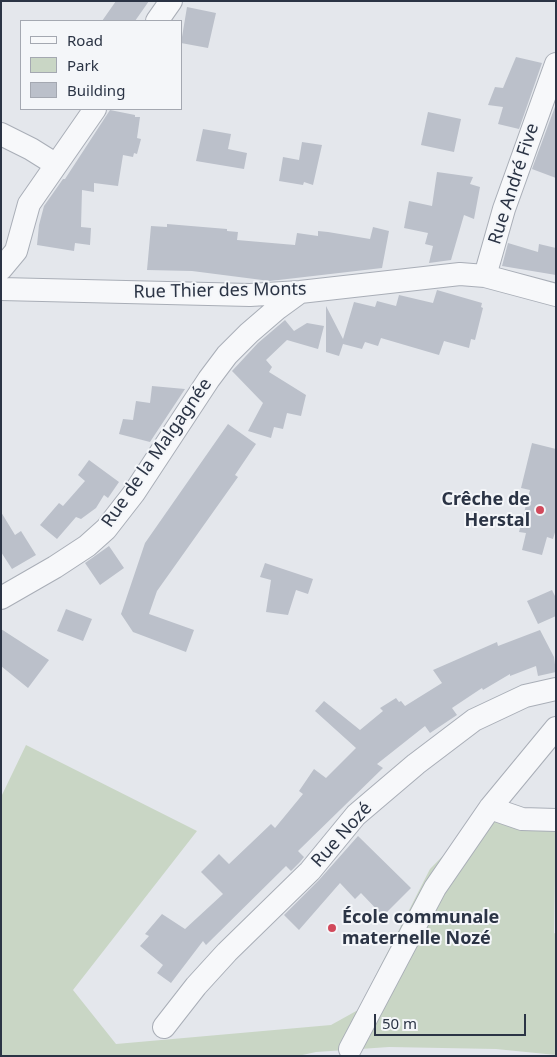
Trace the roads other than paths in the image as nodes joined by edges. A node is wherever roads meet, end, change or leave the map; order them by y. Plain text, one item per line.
1 (171, 1) edge
2 (158, 20) edge
3 (556, 64) edge
4 (93, 110) edge
5 (1, 134) edge
6 (55, 164) junction
7 (1, 269) edge
8 (484, 276) junction
9 (1, 289) edge
10 (300, 292) junction
11 (556, 295) edge
12 (1, 598) edge
13 (556, 689) edge
14 (556, 728) edge
15 (490, 808) junction
16 (556, 820) edge
17 (164, 1027) dead end
18 (350, 1048) dead end

1 - 2 street
3 - 8 street, Rue André Five
4 - 6 street
5 - 6 street
6 - 7 street
8 - 10 street, Rue Thier des Monts
8 - 11 street, Rue Thier des Monts
9 - 10 street, Rue Thier des Monts
10 - 12 street, Rue de la Malgagnée
13 - 17 street, Rue Nozé
14 - 15 street
15 - 16 street
15 - 18 street

